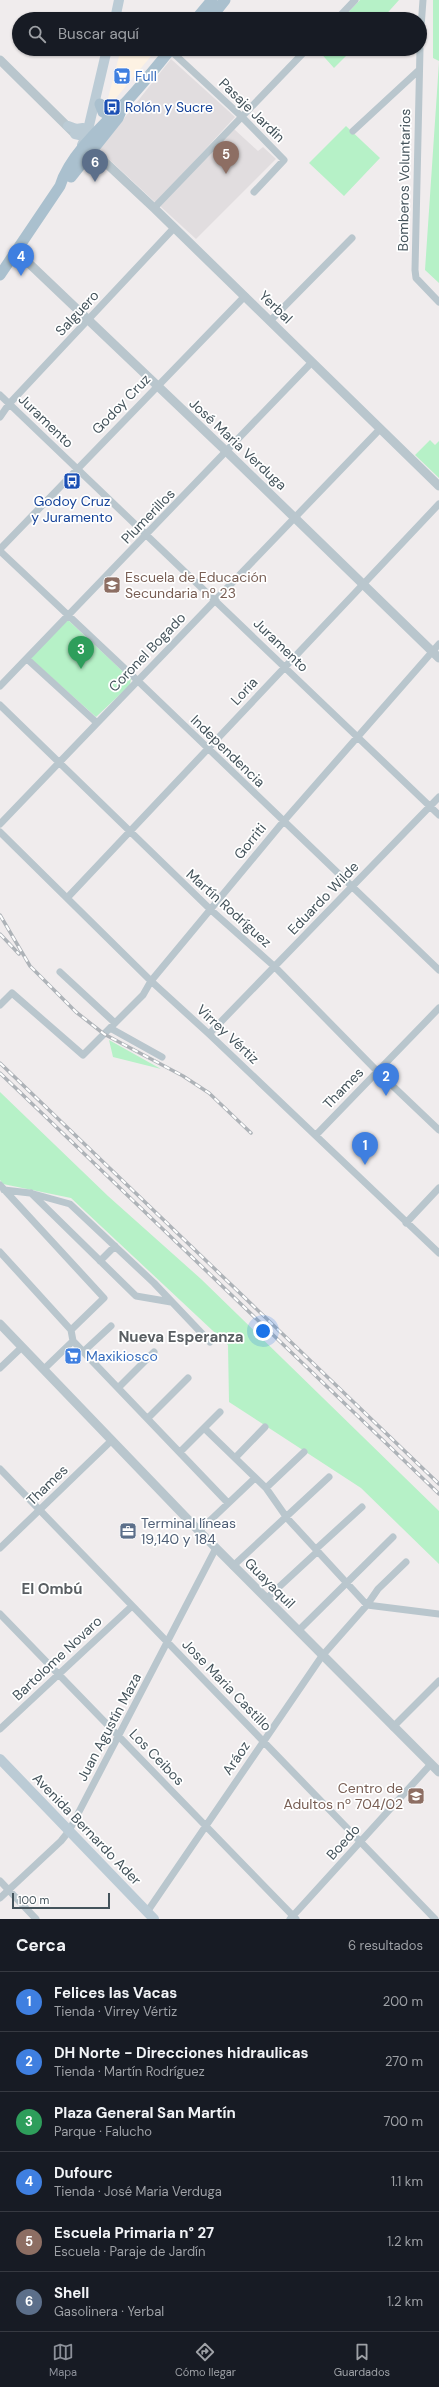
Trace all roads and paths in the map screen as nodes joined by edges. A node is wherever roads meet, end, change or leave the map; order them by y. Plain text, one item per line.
1 (119, 0) edge
2 (125, 0) edge
3 (212, 0) edge
4 (225, 0) edge
5 (355, 0) edge
6 (423, 0) edge
7 (116, 12) edge
8 (122, 12) edge
9 (202, 12) edge
10 (216, 12) edge
11 (344, 12) edge
12 (422, 12) edge
13 (105, 56) edge
14 (111, 56) edge
15 (164, 56) edge
16 (177, 56) edge
17 (300, 56) edge
18 (420, 56) edge
19 (0, 60) edge
20 (419, 70) junction
21 (124, 103) junction
22 (100, 104) junction
23 (110, 116) junction
24 (241, 116) junction
25 (68, 126) junction
26 (88, 129) junction
27 (354, 131) dead end
28 (75, 134) junction
29 (83, 151) junction
30 (60, 186) junction
31 (254, 192) dead end
32 (154, 208) junction
33 (174, 228) junction
34 (352, 238) dead end
35 (16, 251) junction
36 (0, 275) edge
37 (245, 296) junction
38 (439, 302) edge
39 (88, 320) junction
40 (270, 321) junction
41 (312, 362) junction
42 (156, 386) junction
43 (0, 395) edge
44 (9, 404) junction
45 (0, 417) edge
46 (380, 429) junction
47 (227, 452) junction
48 (77, 469) junction
49 (439, 486) edge
50 (439, 504) edge
51 (295, 517) junction
52 (147, 535) junction
53 (0, 550) edge
54 (364, 584) junction
55 (215, 599) junction
56 (69, 616) junction
57 (439, 644) edge
58 (436, 655) edge
59 (26, 659) junction
60 (285, 666) junction
61 (138, 681) junction
62 (0, 686) edge
63 (0, 705) edge
64 (96, 722) junction
65 (357, 736) junction
66 (207, 750) junction
67 (58, 764) junction
68 (439, 798) edge
69 (430, 807) junction
70 (439, 815) edge
71 (283, 822) junction
72 (0, 824) edge
73 (0, 832) edge
74 (129, 833) junction
75 (351, 888) junction
76 (68, 897) junction
77 (211, 910) junction
78 (275, 967) junction
79 (439, 970) edge
80 (60, 972) dead end
81 (152, 982) junction
82 (0, 1005) edge
83 (439, 1008) edge
84 (112, 1026) junction
85 (209, 1034) junction
86 (162, 1057) dead end
87 (377, 1071) junction
88 (439, 1130) edge
89 (316, 1135) junction
90 (2, 1188) edge
91 (439, 1188) edge
92 (30, 1193) junction
93 (406, 1223) junction
94 (115, 1246) junction
95 (0, 1252) edge
96 (439, 1254) edge
97 (100, 1262) junction
98 (171, 1302) junction
99 (0, 1324) edge
100 (111, 1326) dead end
101 (71, 1330) junction
102 (73, 1341) junction
103 (210, 1342) dead end
104 (22, 1347) junction
105 (84, 1351) junction
106 (154, 1352) dead end
107 (0, 1368) edge
108 (44, 1369) junction
109 (188, 1378) dead end
110 (119, 1388) junction
111 (220, 1412) dead end
112 (148, 1418) junction
113 (264, 1427) dead end
114 (204, 1428) junction
115 (112, 1441) junction
116 (180, 1452) junction
117 (304, 1452) dead end
118 (235, 1458) junction
119 (0, 1469) edge
120 (329, 1477) dead end
121 (255, 1478) junction
122 (266, 1488) junction
123 (228, 1503) junction
124 (362, 1507) dead end
125 (39, 1510) junction
126 (287, 1518) junction
127 (199, 1531) junction
128 (393, 1537) dead end
129 (0, 1548) edge
130 (216, 1548) junction
131 (317, 1550) junction
132 (406, 1562) dead end
133 (233, 1566) junction
134 (346, 1582) junction
135 (266, 1599) junction
136 (367, 1605) junction
137 (132, 1606) junction
138 (0, 1614) edge
139 (439, 1614) edge
140 (298, 1631) junction
141 (168, 1643) junction
142 (322, 1656) junction
143 (60, 1675) junction
144 (439, 1681) edge
145 (393, 1727) junction
146 (0, 1730) edge
147 (118, 1736) junction
148 (263, 1741) junction
149 (0, 1759) edge
150 (431, 1764) junction
151 (439, 1772) edge
152 (206, 1826) junction
153 (69, 1831) junction
154 (360, 1842) junction
155 (0, 1882) edge
156 (8, 1890) junction
157 (0, 1898) edge
158 (150, 1915) edge
159 (293, 1918) edge
160 (36, 1919) edge
161 (435, 1919) edge

1 - 7 main road
2 - 8 main road
3 - 9 main road
4 - 10 main road
5 - 11 street
6 - 12 street
13 - 26 main road
14 - 22 main road
15 - 21 main road
16 - 24 street, Pasaje Jardín
17 - 24 street
18 - 20 street, Bomberos Voluntarios
19 - 25 street
20 - 27 street
20 - 38 street, Bomberos Voluntarios
21 - 23 main road
21 - 29 main road
22 - 23 main road
22 - 26 main road
23 - 29 main road
24 - 31 street, Pasaje Jardín
24 - 32 street
25 - 26 main road
25 - 28 street
26 - 28 main road
26 - 29 main road
28 - 29 street
29 - 30 main road
29 - 30 main road
29 - 32 street, Yerbal
30 - 35 main road
32 - 33 street, Yerbal
33 - 37 street, Yerbal
33 - 39 street, Salguero
34 - 40 street
35 - 36 main road
35 - 39 street, José Maria Verduga
37 - 40 street, Yerbal
37 - 42 street, Godoy Cruz
39 - 42 street, José Maria Verduga
39 - 44 street, Salguero
40 - 41 street, Yerbal
41 - 46 street, Yerbal
41 - 47 street, Plumerillos
42 - 47 street, José Maria Verduga
42 - 48 street, Godoy Cruz
43 - 44 street, Juramento
44 - 45 street, Salguero
44 - 48 street, Juramento
46 - 49 street, Yerbal
46 - 51 street, Coronel Bogado
47 - 51 street, José Maria Verduga
47 - 52 street, Plumerillos
48 - 52 street, Juramento
48 - 53 street, Godoy Cruz
50 - 54 street, Loria
51 - 54 street, José Maria Verduga
51 - 55 street, Coronel Bogado
52 - 55 street, Juramento
52 - 56 street, Plumerillos
53 - 56 street, Independencia
54 - 58 street, José Maria Verduga
54 - 60 street, Loria
55 - 60 street, Juramento
55 - 61 street, Coronel Bogado
56 - 59 street, Plumerillos
56 - 61 street, Independencia
57 - 58 street, Gorriti
58 - 65 street, Gorriti
59 - 62 street, Plumerillos
59 - 64 street
60 - 65 street, Juramento
60 - 66 street, Loria
61 - 64 street, Coronel Bogado
61 - 66 street, Independencia
63 - 67 street, Martín Rodríguez
64 - 67 street, Coronel Bogado
65 - 69 street, Juramento
65 - 71 street, Gorriti
66 - 71 street, Independencia
66 - 74 street, Loria
67 - 72 street, Coronel Bogado
67 - 74 street, Martín Rodríguez
68 - 69 street, Eduardo Wilde
69 - 70 street, Juramento
69 - 75 street, Eduardo Wilde
71 - 75 street, Independencia
71 - 77 street, Gorriti
73 - 76 street, Virrey Vértiz
74 - 76 street, Loria
74 - 77 street, Martín Rodríguez
75 - 78 street, Eduardo Wilde
75 - 79 street, Independencia
76 - 81 street, Virrey Vértiz
77 - 78 street, Martín Rodríguez
77 - 81 street, Gorriti
78 - 85 street, Eduardo Wilde
78 - 87 street, Martín Rodríguez
80 - 84 street
81 - 84 street, Gorriti
81 - 85 street, Virrey Vértiz
82 - 84 street, Gorriti
83 - 87 street, Thames
84 - 86 street
85 - 89 street, Virrey Vértiz
87 - 88 street, Martín Rodríguez
87 - 89 street, Thames
89 - 93 street, Virrey Vértiz
90 - 92 street
90 - 101 street
91 - 93 street
92 - 94 street
92 - 97 street
93 - 96 street, Virrey Vértiz
94 - 97 street
94 - 98 street
95 - 101 street
97 - 98 street
98 - 103 street
99 - 104 street, Guayaquil
100 - 105 street
101 - 102 street
102 - 105 street
102 - 108 street
104 - 107 street
104 - 108 street, Guayaquil
105 - 110 street
106 - 110 street
108 - 115 street, Guayaquil
109 - 112 street
110 - 112 street
111 - 114 street
112 - 116 street
113 - 118 street
114 - 116 street
114 - 118 street
115 - 125 street, Thames
115 - 127 street, Guayaquil
116 - 123 street
117 - 122 street
118 - 121 street
119 - 125 street, Jose Maria Castillo
120 - 126 street
121 - 122 street
121 - 123 street
122 - 126 street
123 - 127 street
124 - 131 street
125 - 129 street, Thames
125 - 137 street, Jose Maria Castillo
126 - 131 street
126 - 133 street
127 - 130 street, Guayaquil
128 - 134 street
130 - 133 street, Guayaquil
130 - 141 street, Juan Agustín Maza
131 - 134 street
131 - 135 street
132 - 136 street, Aráoz
133 - 135 street, Guayaquil
134 - 136 street
134 - 140 street
135 - 140 street, Guayaquil
136 - 139 street
136 - 142 street, Aráoz
137 - 141 street, Jose Maria Castillo
137 - 143 street, Bartolome Novaro
138 - 143 street, Los Ceibos
140 - 142 street, Guayaquil
141 - 147 street, Juan Agustín Maza
141 - 148 street, Jose Maria Castillo
142 - 145 street, Guayaquil
142 - 148 street, Aráoz
143 - 146 street, Bartolome Novaro
143 - 147 street, Los Ceibos
144 - 145 street
145 - 150 street, Guayaquil
147 - 152 street, Los Ceibos
147 - 153 street, Juan Agustín Maza
148 - 152 street, Aráoz
148 - 154 street, Jose Maria Castillo
149 - 153 main road, Avenida Bernardo Ader
150 - 151 street, Guayaquil
150 - 154 street, Boedo
152 - 158 street, Aráoz
152 - 159 street, Los Ceibos
153 - 156 street, Juan Agustín Maza
153 - 158 main road, Avenida Bernardo Ader
154 - 159 street, Boedo
154 - 161 street, Jose Maria Castillo
155 - 156 street
156 - 157 street, Juan Agustín Maza
156 - 160 street

